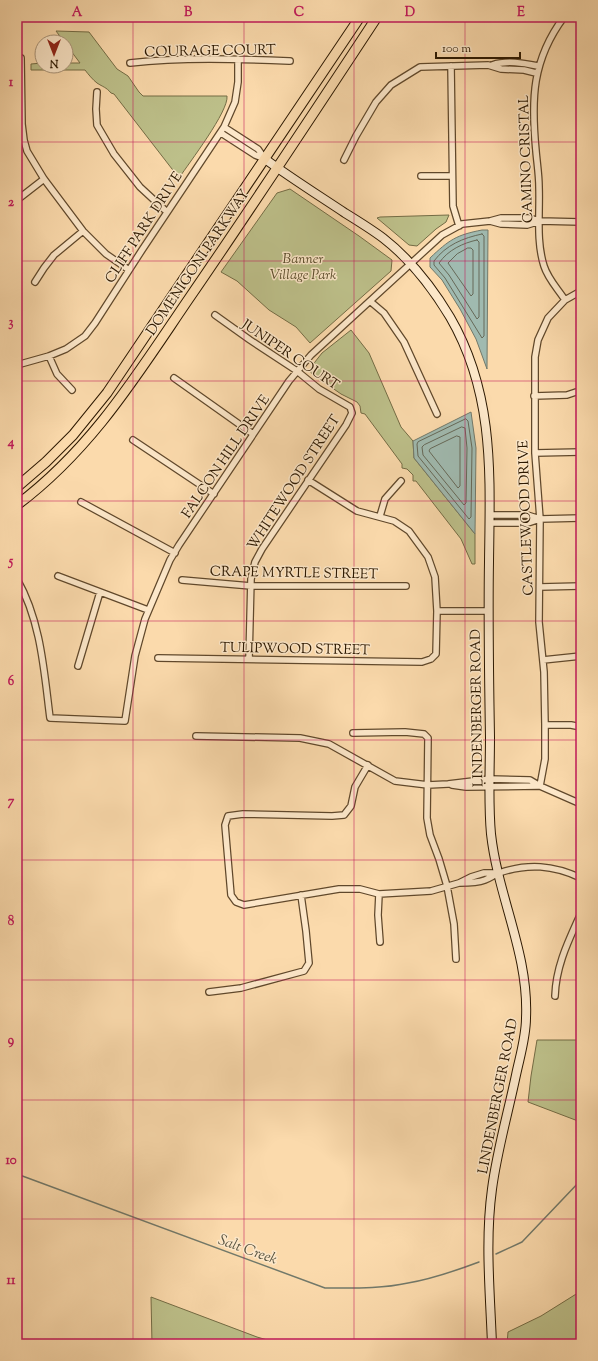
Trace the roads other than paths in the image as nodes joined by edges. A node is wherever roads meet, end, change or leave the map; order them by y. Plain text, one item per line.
1 (360, 17) edge
2 (377, 17) edge
3 (564, 17) edge
4 (19, 58) edge
5 (238, 59) junction
6 (290, 61) dead end
7 (130, 63) dead end
8 (492, 65) junction
9 (451, 66) junction
10 (538, 66) junction
11 (536, 73) junction
12 (97, 92) dead end
13 (20, 125) edge
14 (224, 127) junction
15 (221, 133) junction
16 (265, 159) junction
17 (344, 160) dead end
18 (278, 168) junction
19 (421, 176) dead end
20 (452, 176) junction
21 (44, 179) junction
22 (17, 200) edge
23 (167, 212) junction
24 (540, 221) junction
25 (581, 222) edge
26 (459, 226) junction
27 (83, 231) junction
28 (411, 264) junction
29 (129, 270) junction
30 (35, 282) dead end
31 (581, 291) edge
32 (565, 300) junction
33 (371, 302) junction
34 (214, 314) dead end
35 (49, 356) junction
36 (17, 365) edge
37 (297, 371) junction
38 (174, 378) dead end
39 (72, 390) dead end
40 (576, 392) dead end
41 (534, 396) junction
42 (352, 413) joint
43 (438, 414) dead end
44 (253, 434) junction
45 (133, 440) dead end
46 (581, 452) edge
47 (536, 453) junction
48 (308, 480) junction
49 (400, 481) dead end
50 (17, 487) edge
51 (214, 494) junction
52 (81, 502) dead end
53 (17, 505) edge
54 (380, 516) junction
55 (581, 518) edge
56 (489, 519) junction
57 (540, 519) junction
58 (175, 553) junction
59 (58, 576) dead end
60 (17, 579) edge
61 (182, 580) dead end
62 (251, 586) junction
63 (406, 586) dead end
64 (581, 586) edge
65 (540, 587) junction
66 (100, 592) junction
67 (148, 610) junction
68 (437, 611) junction
69 (488, 611) junction
70 (581, 656) edge
71 (158, 658) dead end
72 (250, 659) junction
73 (542, 660) junction
74 (78, 666) dead end
75 (545, 725) junction
76 (581, 727) edge
77 (353, 733) dead end
78 (196, 736) dead end
79 (368, 765) junction
80 (490, 783) junction
81 (428, 785) junction
82 (540, 786) junction
83 (581, 804) edge
84 (498, 873) junction
85 (581, 878) edge
86 (447, 886) junction
87 (378, 894) junction
88 (300, 895) junction
89 (581, 913) edge
90 (380, 942) dead end
91 (456, 959) dead end
92 (209, 992) dead end
93 (555, 996) dead end
94 (492, 1344) edge

1 - 16 main road, DOMENIGONI PARKWAY
2 - 18 main road, DOMENIGONI PARKWAY
3 - 10 street, CAMINO CRISTAL
4 - 13 street
5 - 6 street, COURAGE COURT
5 - 7 street, COURAGE COURT
5 - 14 street, CLIFF PARK DRIVE
8 - 9 street
8 - 10 street
8 - 11 street
9 - 17 street
9 - 20 street
10 - 11 street, CAMINO CRISTAL
11 - 24 street, CAMINO CRISTAL
12 - 23 street
13 - 21 street
14 - 15 street, CLIFF PARK DRIVE
14 - 16 street
15 - 16 street
15 - 23 street, CLIFF PARK DRIVE
16 - 18 street, LINDENBERGER ROAD
16 - 50 main road, DOMENIGONI PARKWAY
18 - 28 street, LINDENBERGER ROAD
18 - 53 main road, DOMENIGONI PARKWAY
19 - 20 street
20 - 26 street
21 - 22 street
21 - 27 street
23 - 29 street, CLIFF PARK DRIVE
24 - 25 street, FALCON HILL DRIVE
24 - 26 street, FALCON HILL DRIVE
24 - 32 street, CAMINO CRISTAL
26 - 28 street, FALCON HILL DRIVE
27 - 29 street
27 - 30 street
28 - 33 street, FALCON HILL DRIVE
28 - 56 street, LINDENBERGER ROAD
29 - 35 street, CLIFF PARK DRIVE
31 - 32 street, CASTLEWOOD DRIVE
32 - 41 street, CASTLEWOOD DRIVE
33 - 37 street, FALCON HILL DRIVE
33 - 43 street
34 - 37 street, JUNIPER COURT
35 - 36 street, CLIFF PARK DRIVE
35 - 39 street
37 - 42 street, JUNIPER COURT
37 - 44 street, FALCON HILL DRIVE
38 - 44 street
40 - 41 street
41 - 47 street, CASTLEWOOD DRIVE
42 - 48 street, WHITEWOOD STREET
44 - 51 street, FALCON HILL DRIVE
45 - 51 street
46 - 47 street
47 - 57 street, CASTLEWOOD DRIVE
48 - 54 street
48 - 62 street, WHITEWOOD STREET
49 - 54 street
51 - 58 street, FALCON HILL DRIVE
52 - 58 street
54 - 68 street
55 - 57 street
56 - 57 street
56 - 69 street, LINDENBERGER ROAD
57 - 65 street, CASTLEWOOD DRIVE
58 - 67 street, FALCON HILL DRIVE
59 - 66 street
60 - 67 street, FALCON HILL DRIVE
61 - 62 street, CRAPE MYRTLE STREET
62 - 63 street, CRAPE MYRTLE STREET
62 - 72 street, WHITEWOOD STREET
64 - 65 street
65 - 73 street, CASTLEWOOD DRIVE
66 - 67 street
66 - 74 street
68 - 69 street
68 - 72 street, TULIPWOOD STREET
69 - 80 street, LINDENBERGER ROAD
70 - 73 street
71 - 72 street, TULIPWOOD STREET
73 - 75 street, CASTLEWOOD DRIVE
75 - 76 street
75 - 82 street, CASTLEWOOD DRIVE
77 - 81 street
78 - 79 street
79 - 81 street
79 - 88 street
80 - 81 street
80 - 82 street
80 - 84 street, LINDENBERGER ROAD
81 - 86 street
82 - 83 street
84 - 85 street
84 - 86 street
84 - 94 street, LINDENBERGER ROAD
86 - 87 street
86 - 91 street
87 - 88 street
87 - 90 street
88 - 92 street
89 - 93 street

